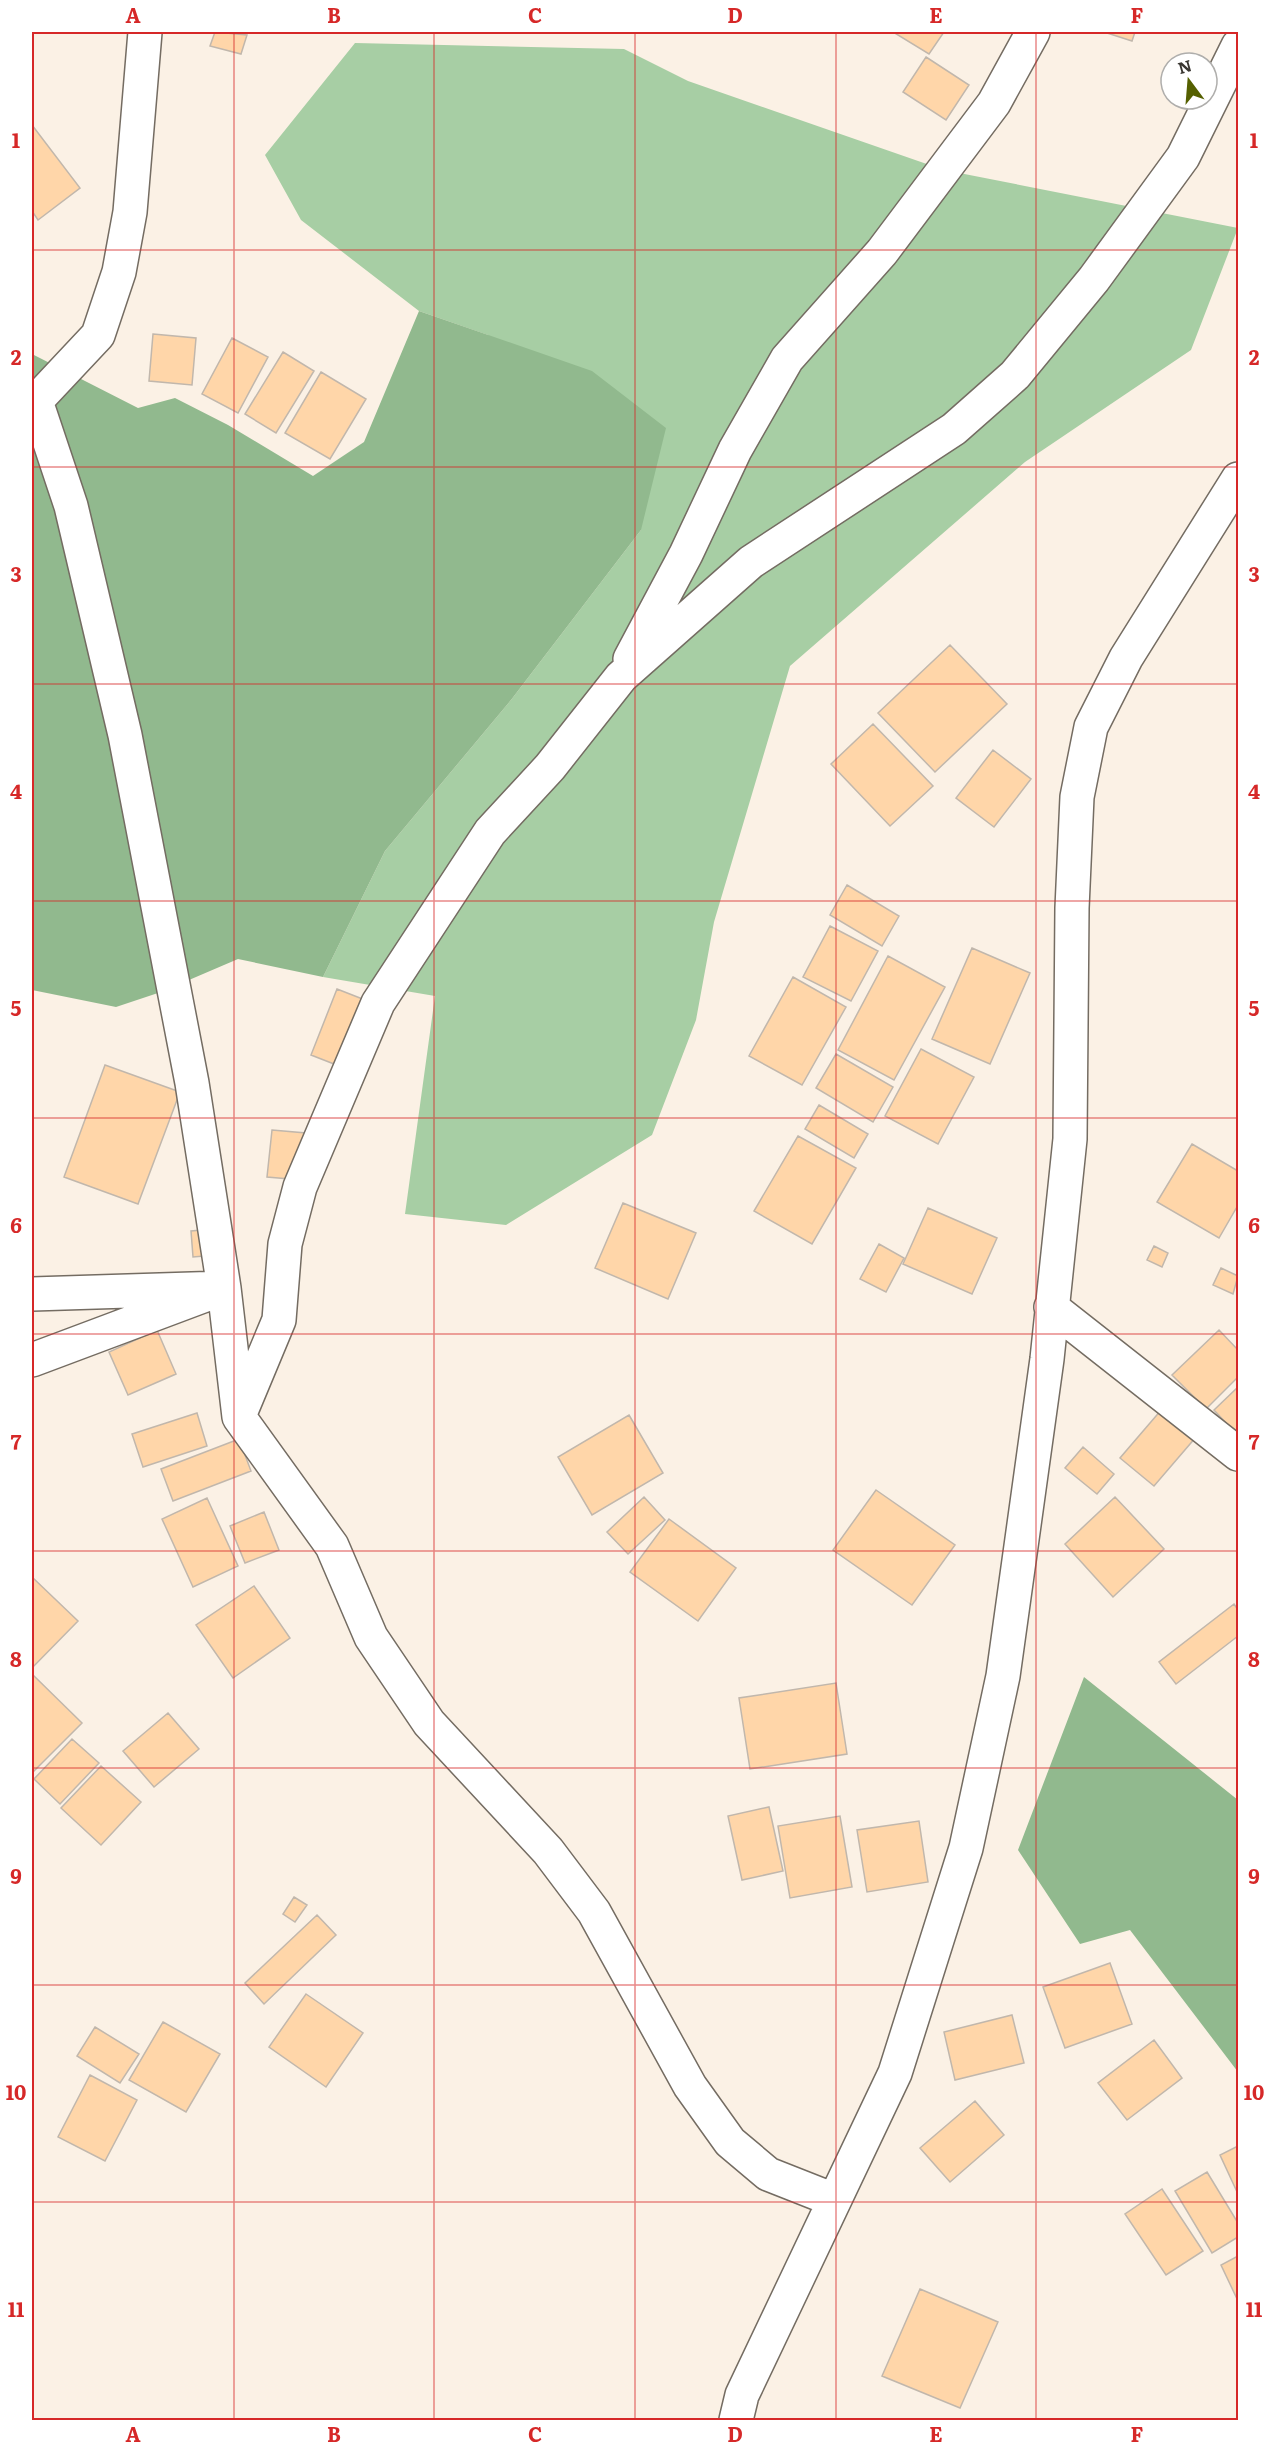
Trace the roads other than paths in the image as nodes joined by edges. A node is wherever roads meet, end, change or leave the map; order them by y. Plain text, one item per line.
1 (145, 32) edge
2 (1033, 32) edge
3 (1239, 46) edge
4 (34, 400) edge
5 (1239, 479) edge
6 (621, 677) junction
7 (224, 1288) junction
8 (32, 1294) edge
9 (1051, 1307) junction
10 (32, 1360) edge
11 (239, 1417) junction
12 (1239, 1454) edge
13 (834, 2200) junction
14 (736, 2421) edge

1 - 4 street
2 - 6 street
3 - 6 street
4 - 7 street
5 - 9 street
6 - 11 street
7 - 8 street
7 - 10 street
7 - 11 street
9 - 12 street
9 - 13 street
11 - 13 street
13 - 14 street

